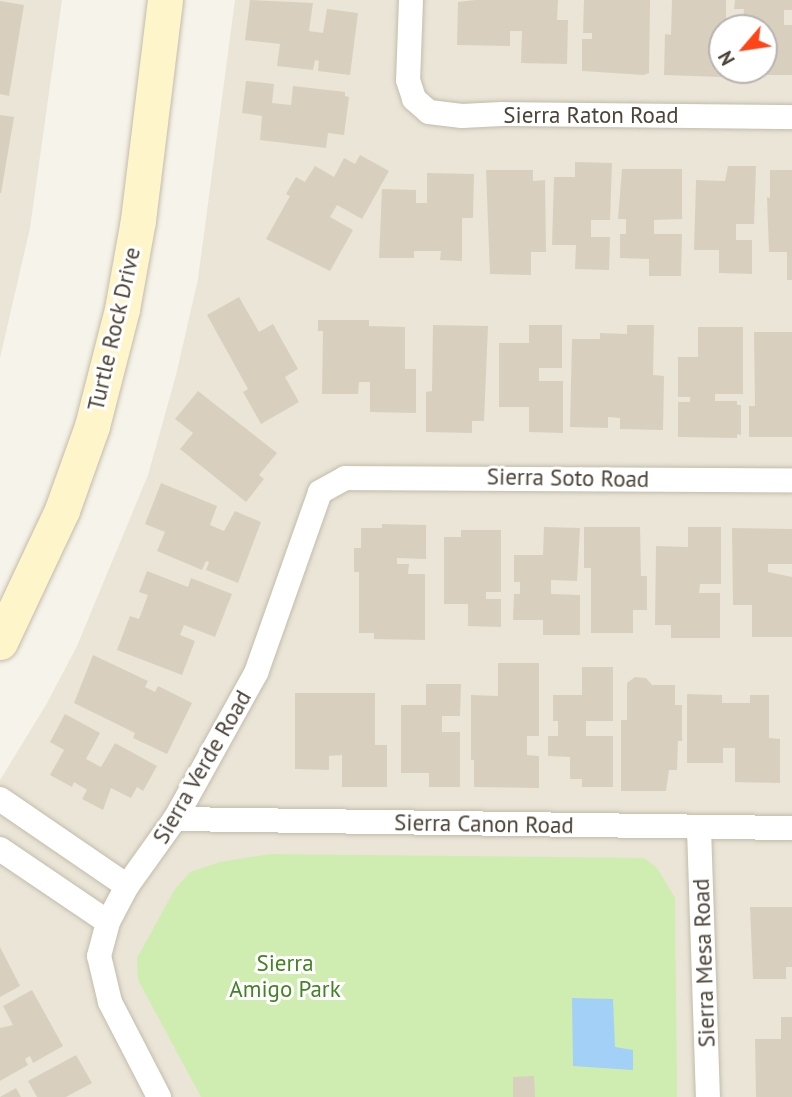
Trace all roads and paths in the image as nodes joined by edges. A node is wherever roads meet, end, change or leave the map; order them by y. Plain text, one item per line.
1 (165, 0) edge
2 (411, 0) edge
3 (792, 117) edge
4 (345, 478) joint
5 (792, 480) edge
6 (0, 642) edge
7 (0, 799) edge
8 (175, 819) junction
9 (699, 828) junction
10 (792, 828) edge
11 (0, 849) edge
12 (127, 886) junction
13 (108, 922) junction
14 (159, 1097) edge
15 (708, 1097) edge

1 - 6 street, Turtle Rock Drive
2 - 3 street, Sierra Raton Road
4 - 5 street, Sierra Soto Road
4 - 8 street, Sierra Verde Road
7 - 12 street
8 - 9 street, Sierra Canon Road
8 - 12 street, Sierra Verde Road
9 - 10 street, Sierra Canon Road
9 - 15 street, Sierra Mesa Road
11 - 13 street
12 - 13 street, Sierra Verde Road
13 - 14 street, Sierra Verde Road

